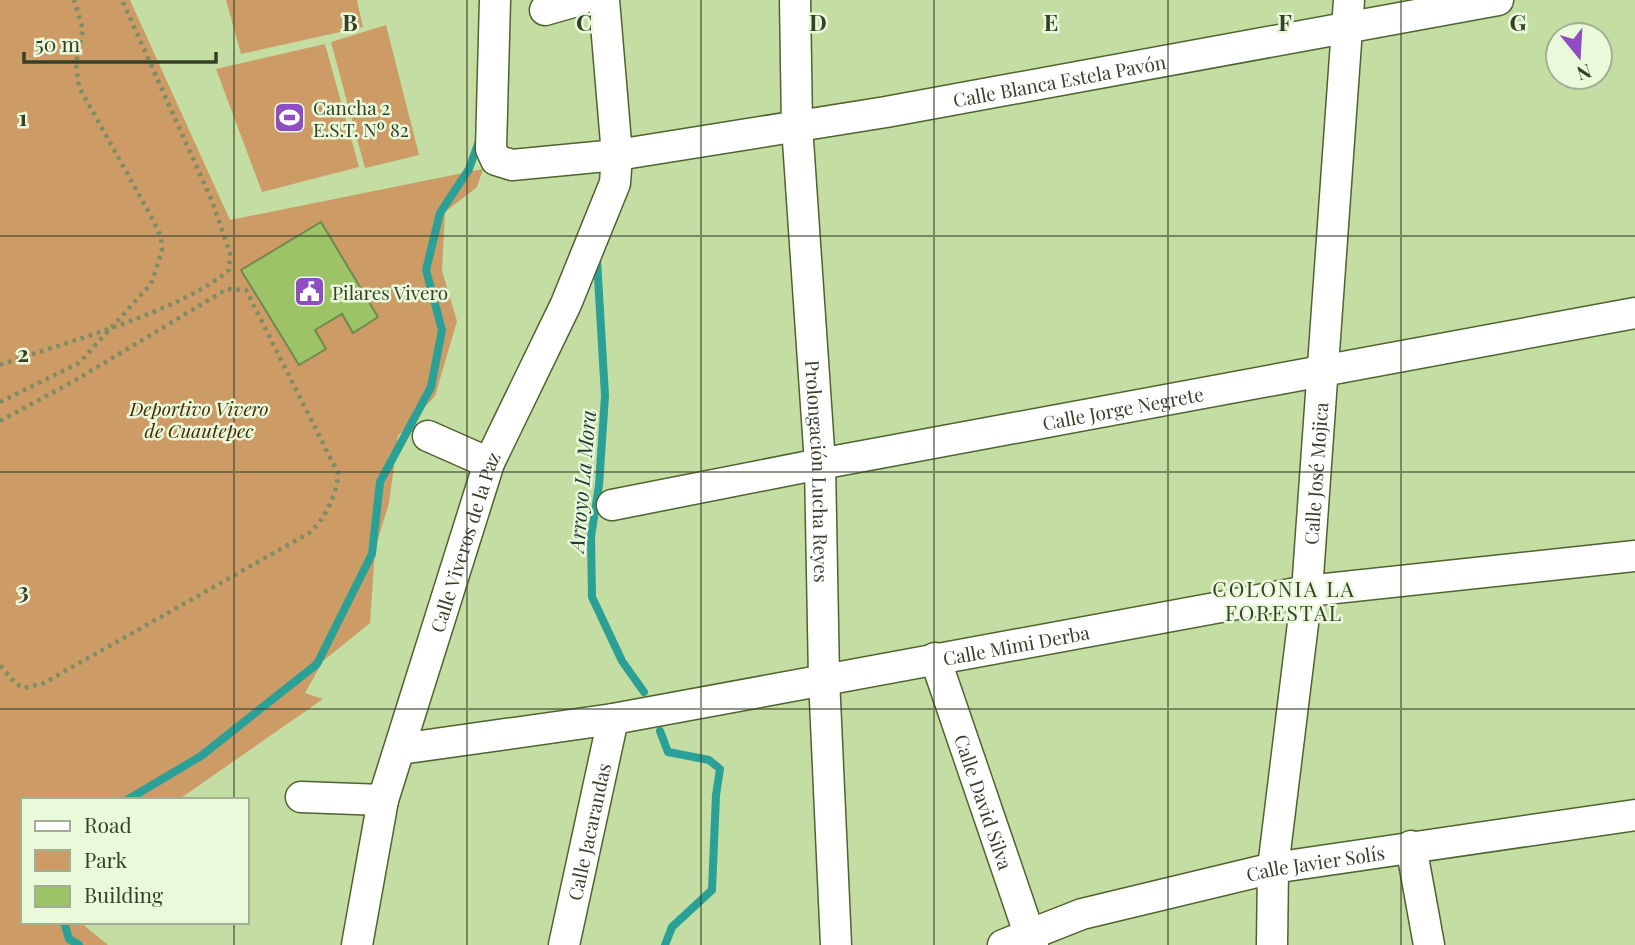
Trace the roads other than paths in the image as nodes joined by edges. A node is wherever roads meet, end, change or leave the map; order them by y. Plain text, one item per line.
1 (495, 0) edge
2 (580, 0) edge
3 (604, 0) edge
4 (795, 0) edge
5 (1499, 0) edge
6 (545, 10) dead end
7 (1348, 14) edge
8 (797, 126) junction
9 (617, 155) junction
10 (1635, 313) edge
11 (1324, 372) junction
12 (428, 436) dead end
13 (489, 463) junction
14 (820, 464) junction
15 (612, 505) dead end
16 (1635, 556) edge
17 (1307, 591) junction
18 (935, 658) junction
19 (824, 678) junction
20 (613, 719) junction
21 (400, 749) junction
22 (301, 797) dead end
23 (383, 800) junction
24 (1635, 815) edge
25 (1411, 846) junction
26 (1273, 868) junction
27 (1022, 942) edge
28 (357, 945) edge
29 (564, 945) edge
30 (836, 945) edge
31 (1272, 945) edge
32 (1429, 945) edge

1 - 9 street, Calle Blanca Estela Pavón
2 - 6 street
3 - 9 street, Calle Viveros de la Paz
4 - 8 street, Prolongación Lucha Reyes
5 - 7 street, Calle Blanca Estela Pavón
7 - 8 street, Calle Blanca Estela Pavón
7 - 11 street, Calle José Mojica
8 - 9 street, Calle Blanca Estela Pavón
8 - 14 street, Prolongación Lucha Reyes
9 - 13 street, Calle Viveros de la Paz
10 - 11 street, Calle Jorge Negrete
11 - 14 street, Calle Jorge Negrete
11 - 17 street, Calle José Mojica
12 - 13 street
13 - 21 street, Calle Viveros de la Paz
14 - 15 street, Calle Jorge Negrete
14 - 19 street, Prolongación Lucha Reyes
16 - 17 street, Calle Mimi Derba
17 - 18 street, Calle Mimi Derba
17 - 26 street, Calle José Mojica
18 - 19 street, Calle Mimi Derba
18 - 27 street, Calle David Silva
19 - 20 street, Calle Mimi Derba
19 - 30 street, Prolongación Lucha Reyes
20 - 21 street, Calle Mimi Derba
20 - 29 street, Calle Jacarandas
21 - 23 street, Calle Viveros de la Paz
22 - 23 street
23 - 28 street, Calle Viveros de la Paz
24 - 25 street, Calle Javier Solís
25 - 26 street, Calle Javier Solís
25 - 32 street
26 - 27 street, Calle Javier Solís
26 - 31 street, Calle José Mojica

